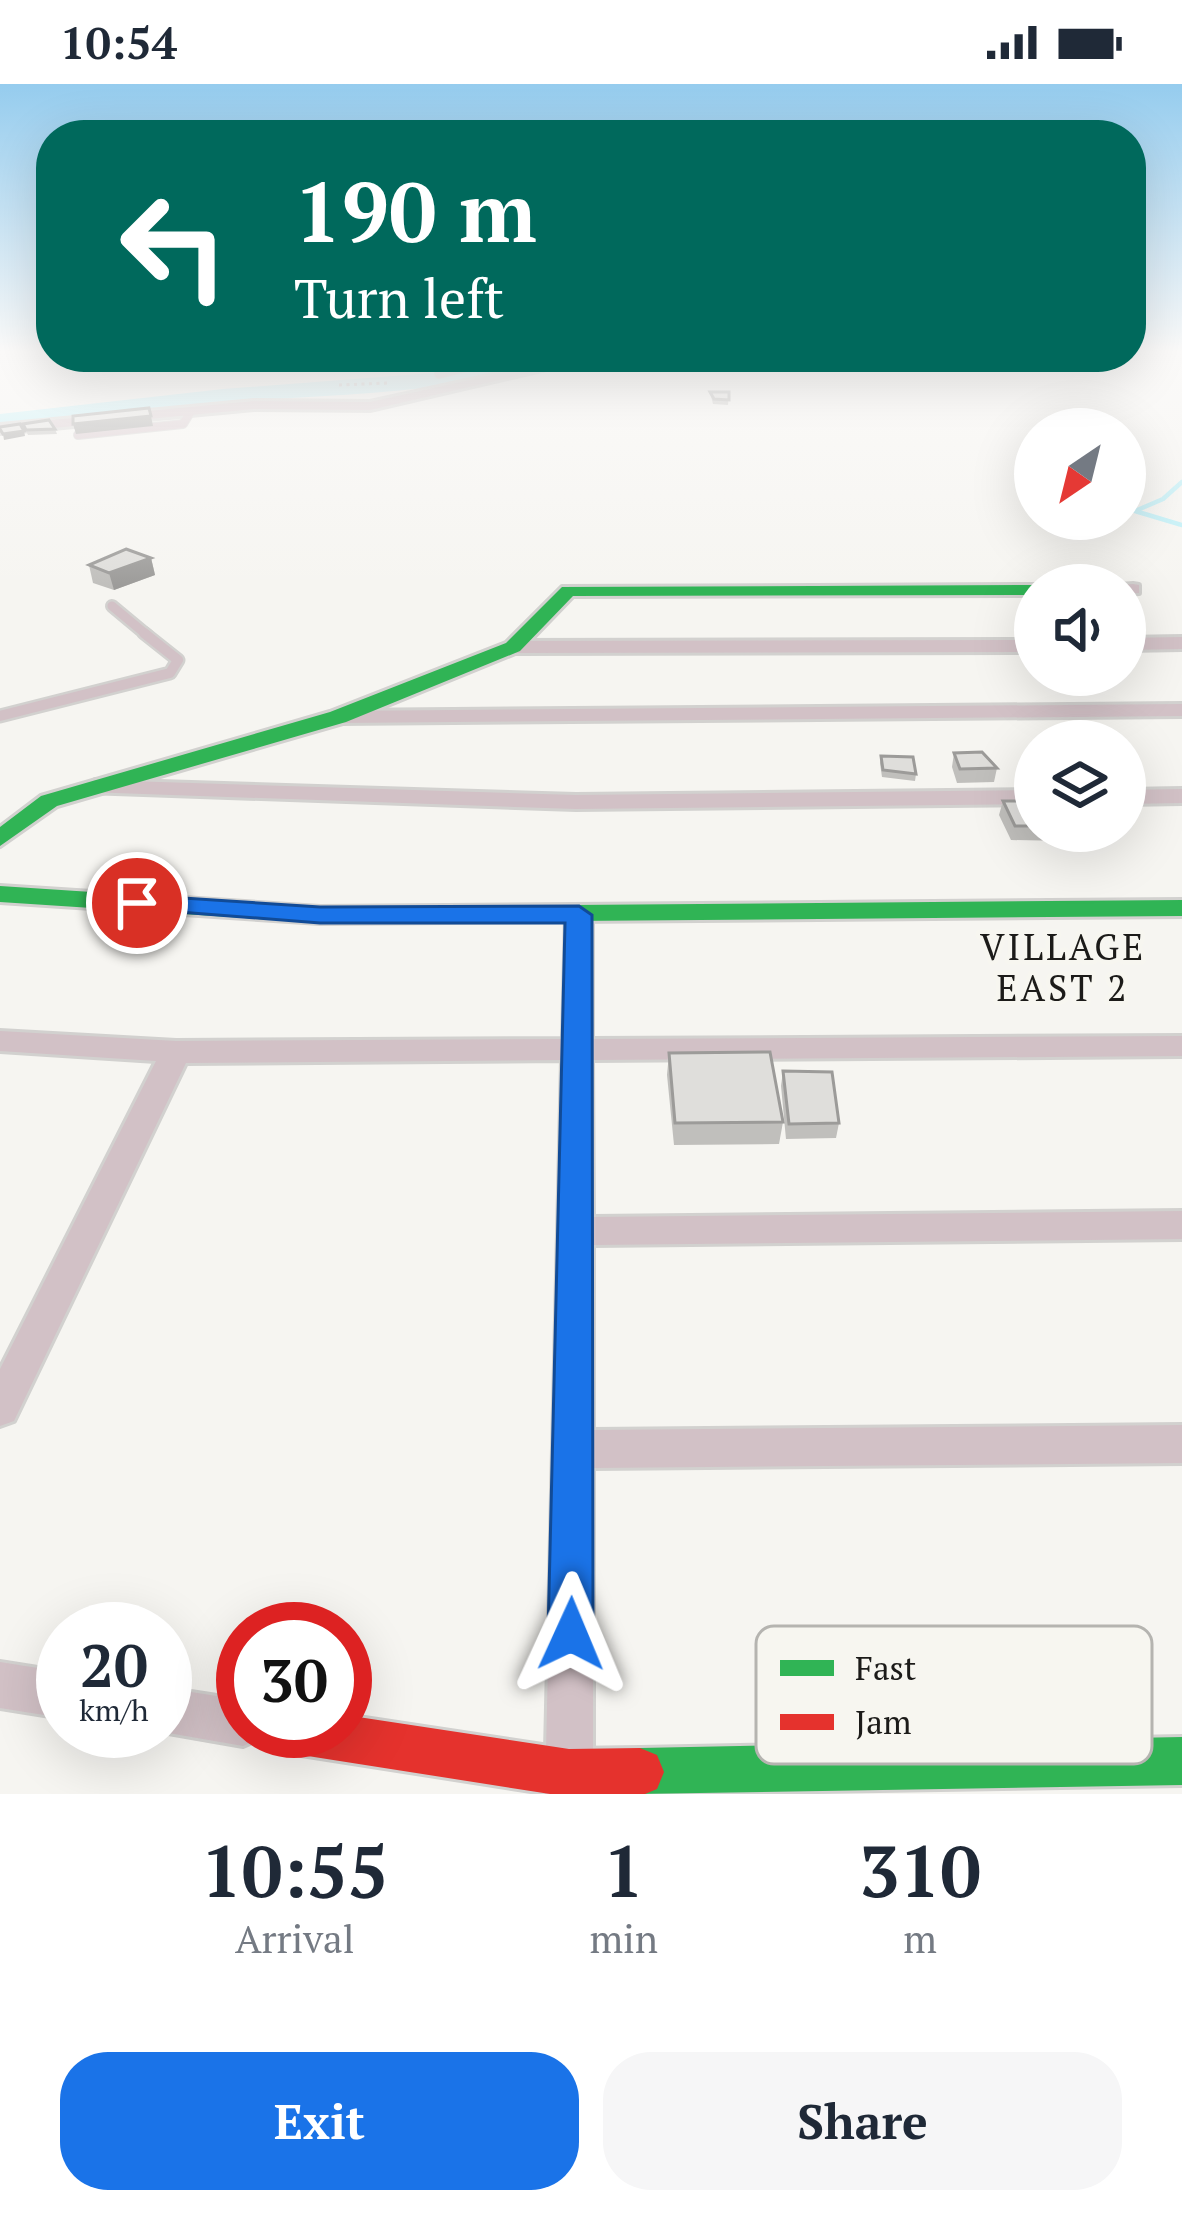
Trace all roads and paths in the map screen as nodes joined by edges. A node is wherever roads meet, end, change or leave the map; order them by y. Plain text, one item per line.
1 (141, 429) edge
2 (78, 436) edge
3 (1014, 590) edge
4 (112, 606) dead end
5 (1182, 643) edge
6 (1146, 644) edge
7 (1014, 646) edge
8 (512, 647) junction
9 (1182, 710) edge
10 (0, 716) edge
11 (338, 718) junction
12 (91, 787) junction
13 (1146, 796) edge
14 (1182, 796) edge
15 (1014, 797) edge
16 (0, 839) edge
17 (0, 894) edge
18 (1182, 908) edge
19 (579, 915) junction
20 (0, 1041) edge
21 (1182, 1046) edge
22 (176, 1052) junction
23 (575, 1052) junction
24 (1182, 1225) edge
25 (576, 1231) junction
26 (0, 1408) edge
27 (1182, 1444) edge
28 (573, 1449) junction
29 (0, 1685) edge
30 (36, 1691) edge
31 (372, 1746) edge
32 (1182, 1761) edge
33 (1152, 1762) edge
34 (1102, 1764) edge
35 (569, 1784) edge

1 - 2 lane
3 - 8 street
4 - 10 lane
5 - 6 street
7 - 8 street
8 - 11 street
9 - 11 street
11 - 12 street
12 - 15 street
12 - 16 street
13 - 14 street
17 - 19 street
18 - 19 street
19 - 23 street
20 - 22 street
21 - 23 street
22 - 23 street
22 - 26 street
23 - 25 street
24 - 25 street
25 - 28 street
27 - 28 street
28 - 35 street
29 - 30 street
31 - 35 street
32 - 33 street
34 - 35 street

